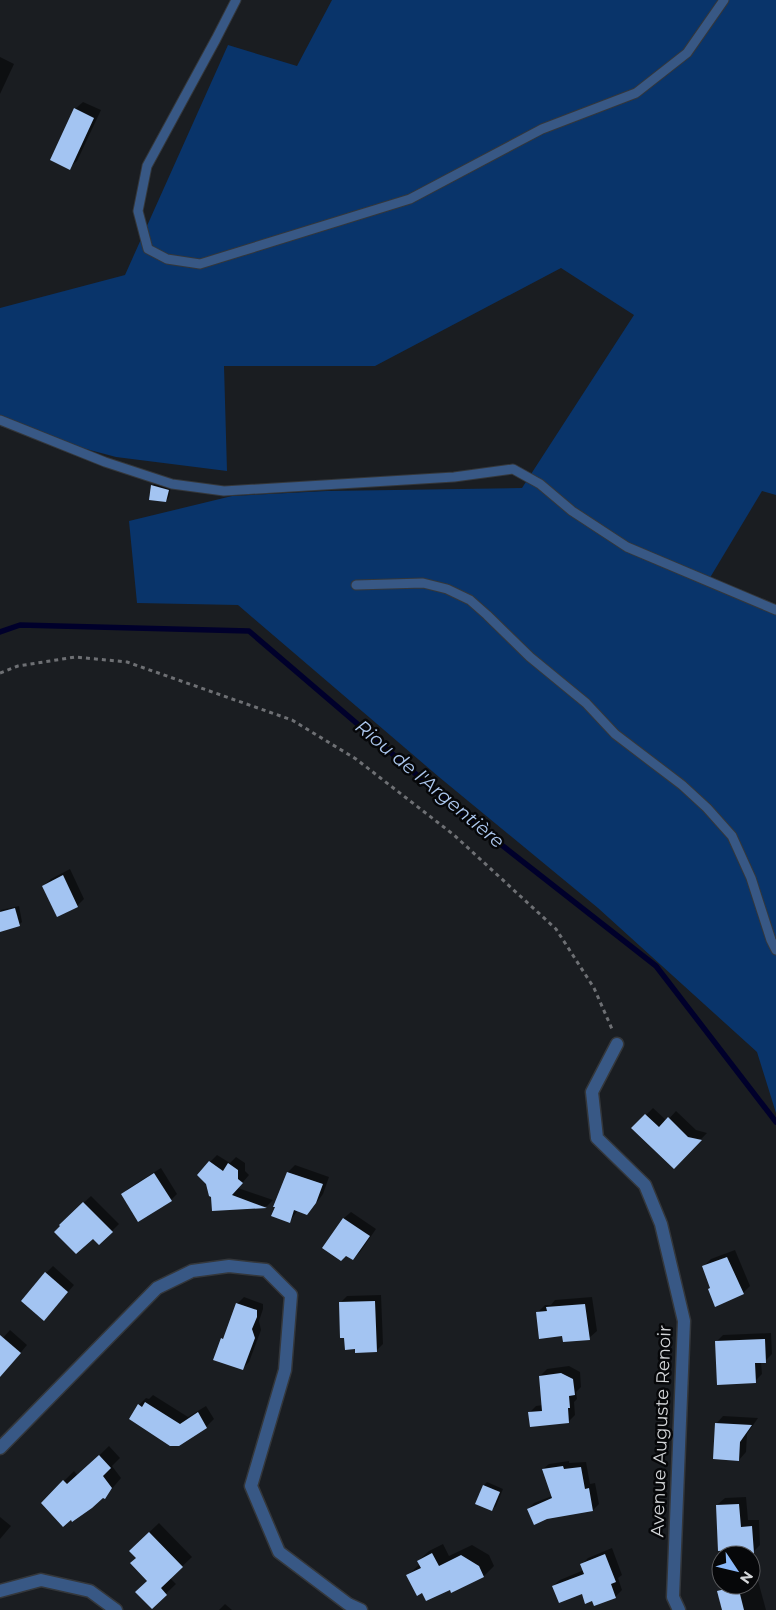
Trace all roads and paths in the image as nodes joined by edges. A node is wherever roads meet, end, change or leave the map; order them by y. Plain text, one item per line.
1 (236, 0) edge
2 (724, 0) edge
3 (0, 420) edge
4 (356, 585) dead end
5 (776, 610) edge
6 (0, 673) edge
7 (776, 950) edge
8 (618, 1044) joint
9 (0, 1448) edge
10 (0, 1591) edge
11 (116, 1610) edge
12 (361, 1610) edge
13 (679, 1610) edge

1 - 2 lane
3 - 5 lane
4 - 7 lane
6 - 8 path
8 - 13 street, Avenue Auguste Renoir
9 - 12 street
10 - 11 street

